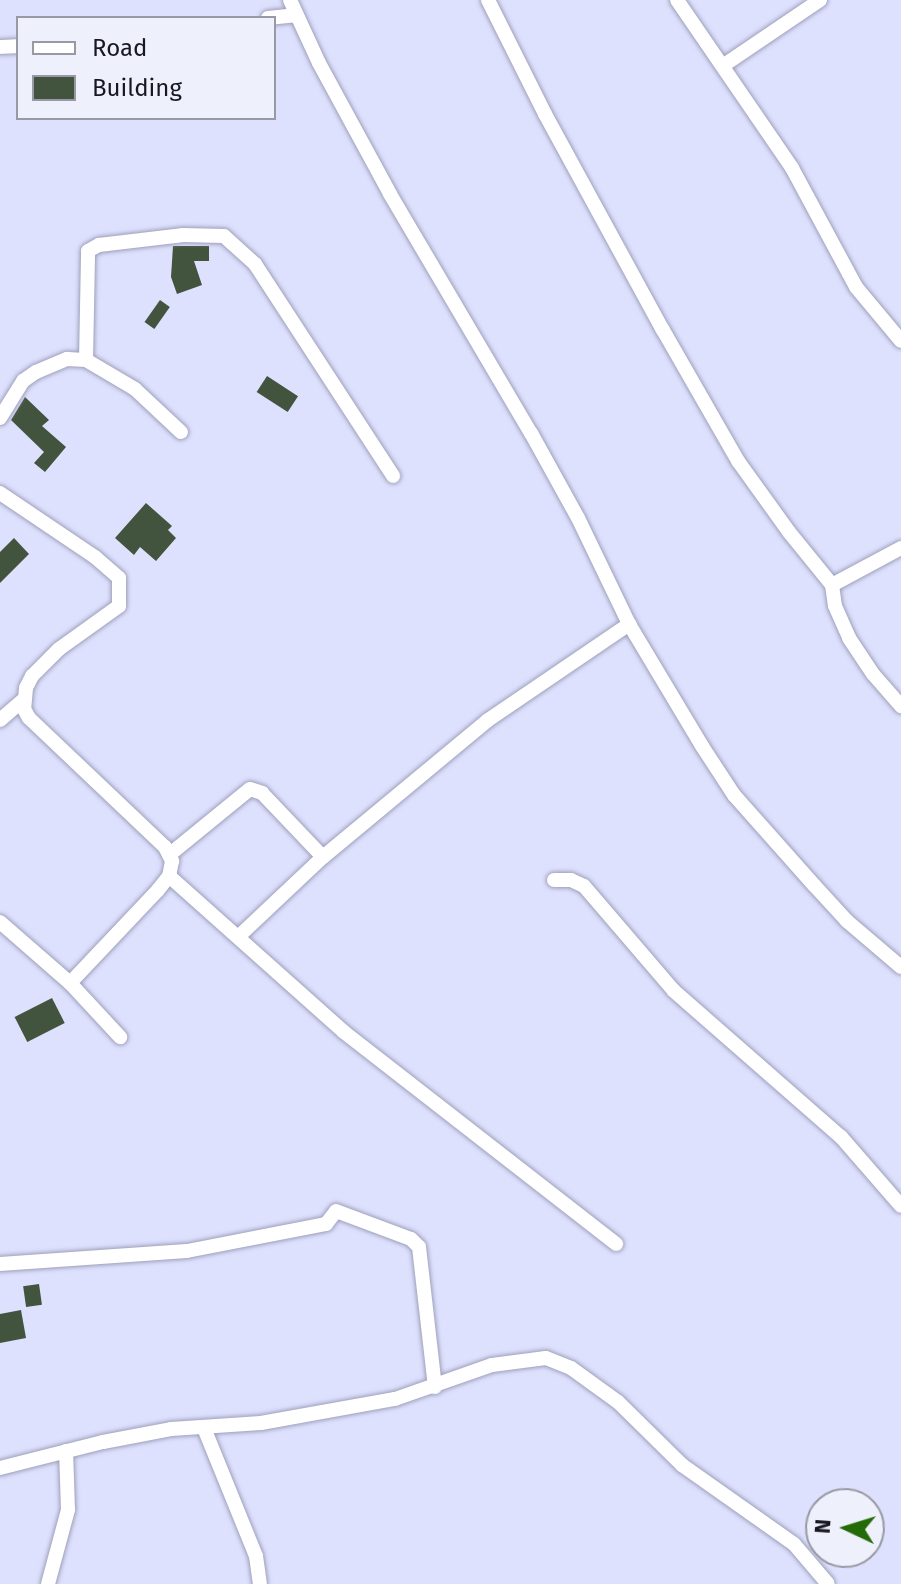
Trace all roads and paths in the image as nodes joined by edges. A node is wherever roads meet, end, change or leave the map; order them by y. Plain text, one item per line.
1 (290, 0) edge
2 (488, 0) edge
3 (677, 0) edge
4 (820, 0) edge
5 (295, 15) junction
6 (276, 17) edge
7 (724, 65) junction
8 (901, 341) edge
9 (86, 360) junction
10 (0, 418) edge
11 (181, 432) dead end
12 (393, 476) dead end
13 (0, 493) edge
14 (901, 548) edge
15 (832, 585) junction
16 (629, 624) junction
17 (24, 699) junction
18 (901, 706) edge
19 (0, 720) edge
20 (169, 855) junction
21 (323, 857) junction
22 (169, 876) junction
23 (554, 880) dead end
24 (0, 922) edge
25 (238, 937) junction
26 (901, 967) edge
27 (70, 983) junction
28 (120, 1037) dead end
29 (901, 1206) edge
30 (616, 1244) dead end
31 (0, 1264) edge
32 (435, 1387) junction
33 (204, 1428) junction
34 (66, 1451) junction
35 (0, 1468) edge
36 (48, 1584) edge
37 (260, 1584) edge
38 (828, 1584) edge

1 - 5 street
2 - 15 street
3 - 7 street
4 - 7 street
5 - 6 street
5 - 16 street
7 - 8 street
9 - 10 street
9 - 11 street
9 - 12 street
13 - 17 street
14 - 15 street
15 - 18 street
16 - 21 street
16 - 26 street
17 - 19 street
17 - 20 street
20 - 21 street
20 - 22 street
21 - 25 street
22 - 25 street
22 - 27 street
23 - 29 street
24 - 27 street
25 - 30 street
27 - 28 street
31 - 32 street
32 - 33 street
32 - 38 street
33 - 34 street
33 - 37 street
34 - 35 street
34 - 36 street

